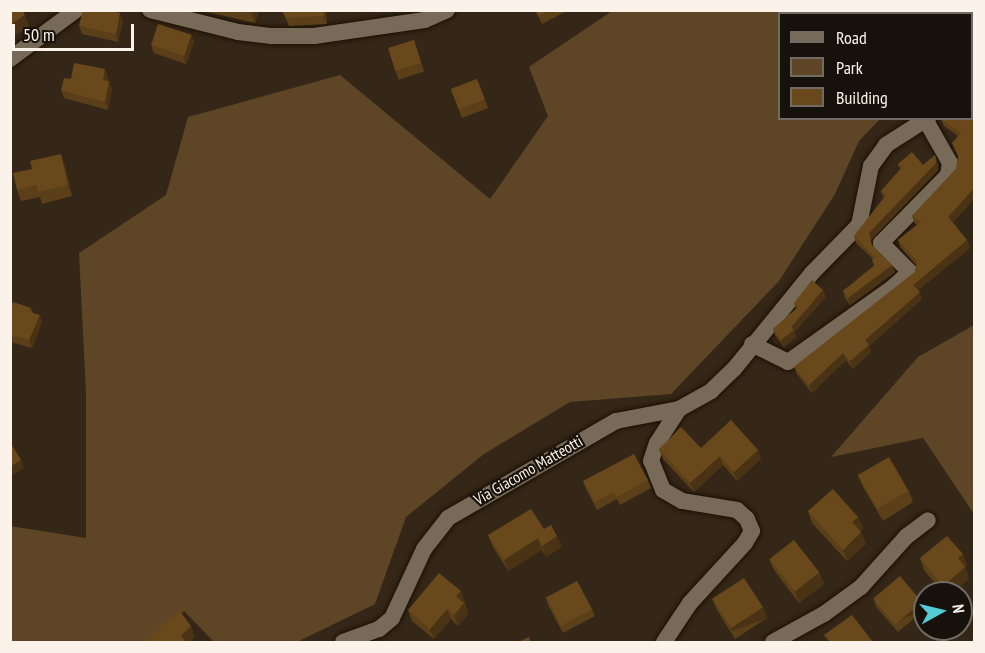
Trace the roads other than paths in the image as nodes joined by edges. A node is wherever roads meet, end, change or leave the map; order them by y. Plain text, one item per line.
1 (76, 10) edge
2 (150, 10) edge
3 (447, 10) edge
4 (393, 17) edge
5 (10, 59) edge
6 (927, 120) edge
7 (752, 344) junction
8 (679, 409) junction
9 (928, 520) dead end
10 (343, 642) edge
11 (664, 642) edge
12 (773, 642) edge

1 - 5 street
2 - 4 street
3 - 4 street
6 - 7 street, Via Giacomo Matteotti
6 - 7 street, Via Giacomo Matteotti
7 - 8 street, Via Giacomo Matteotti
8 - 10 street, Via Giacomo Matteotti
8 - 11 street
9 - 12 street

